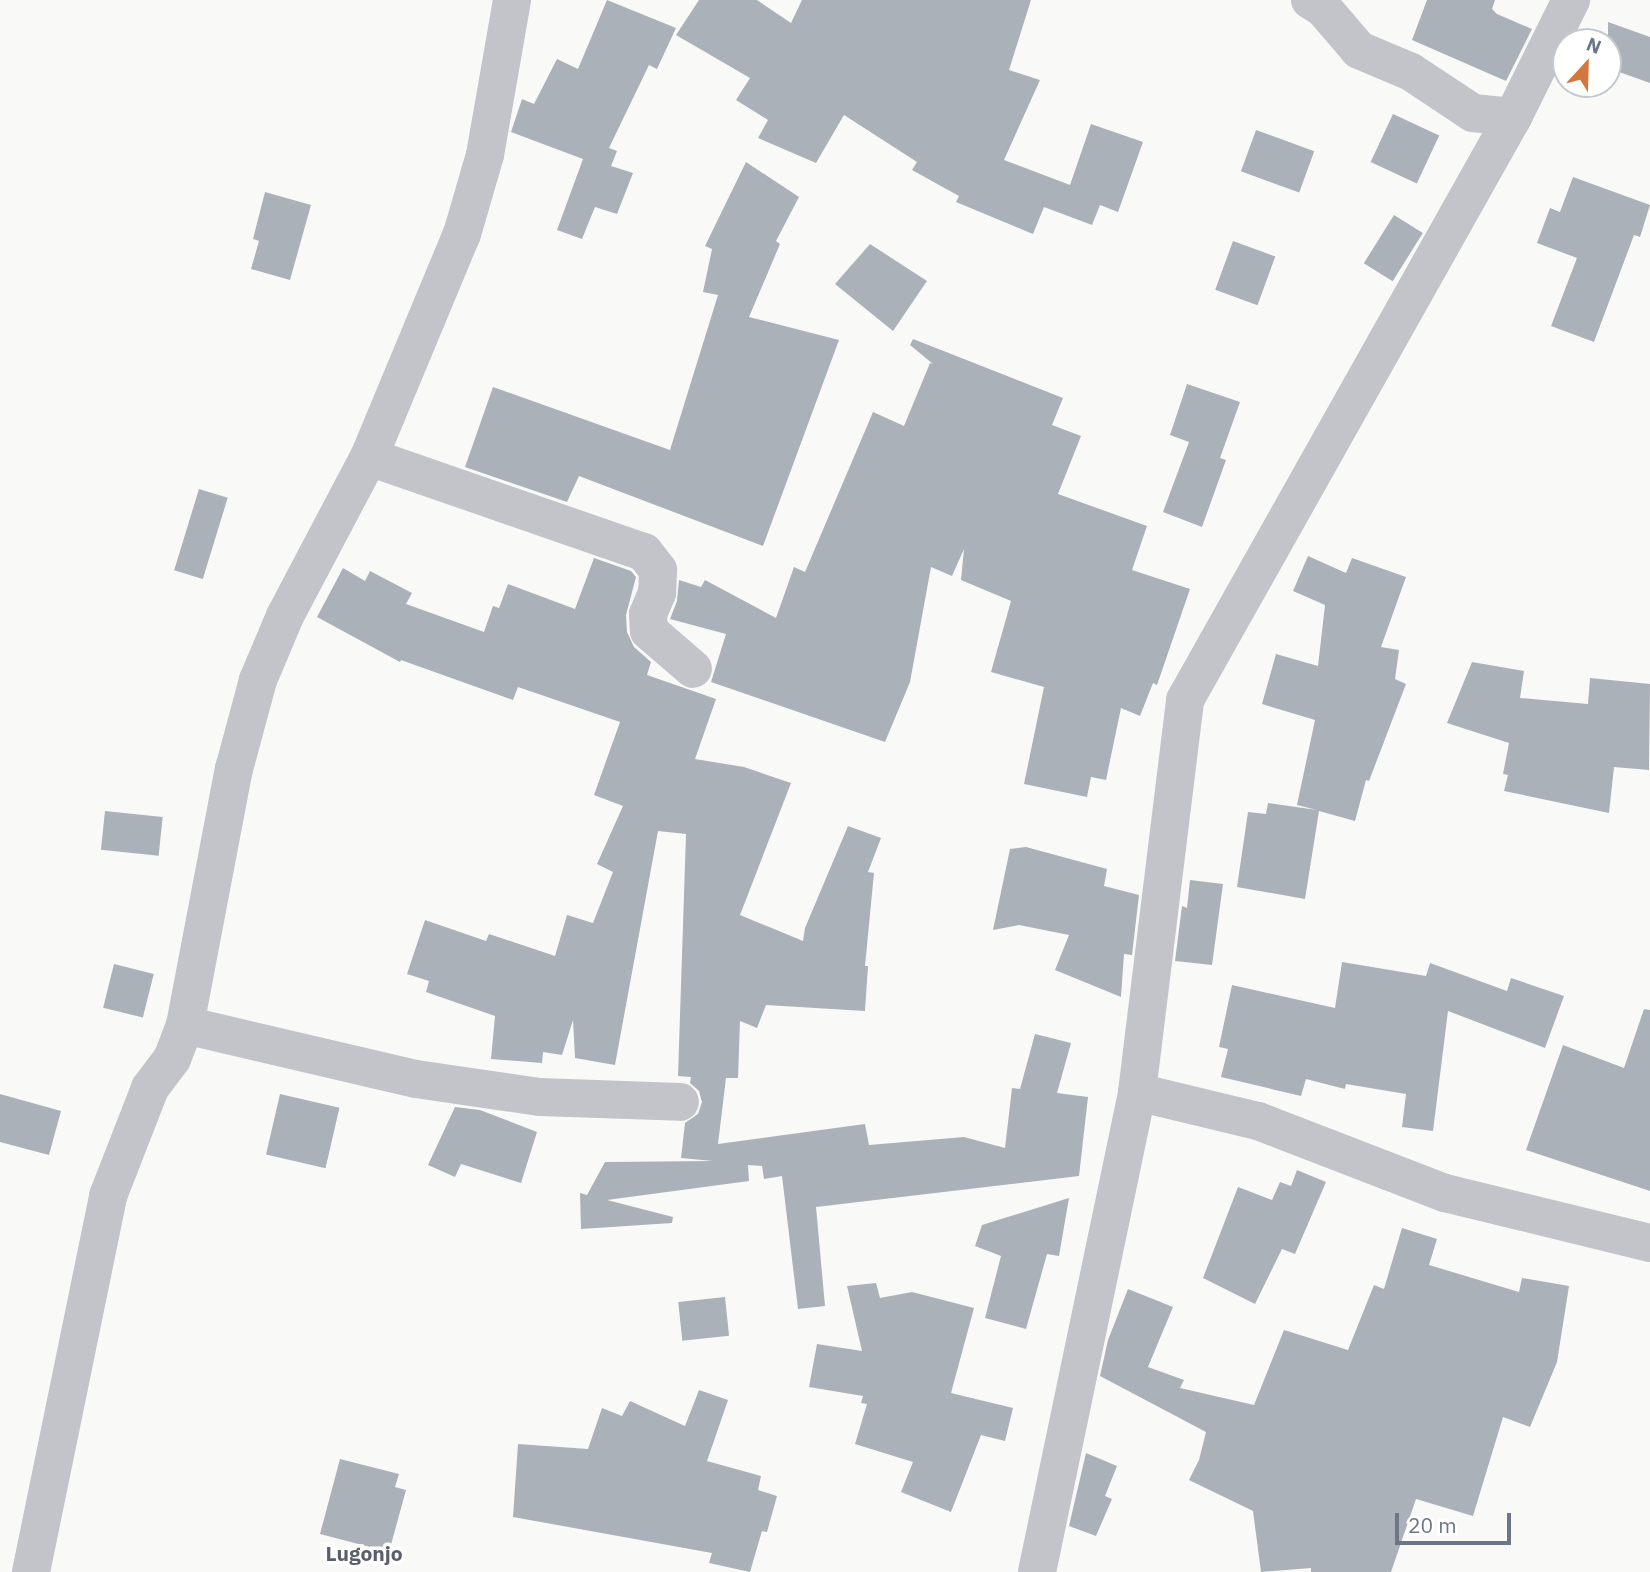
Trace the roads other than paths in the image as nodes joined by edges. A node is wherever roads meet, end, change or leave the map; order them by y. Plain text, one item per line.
1 (512, 0) edge
2 (1310, 0) edge
3 (1570, 0) edge
4 (1513, 117) junction
5 (369, 457) junction
6 (693, 669) dead end
7 (184, 1025) junction
8 (1137, 1092) junction
9 (680, 1102) dead end
10 (1650, 1243) edge
11 (31, 1572) edge
12 (1037, 1572) edge

1 - 5 street
2 - 4 street
3 - 4 street
4 - 8 street
5 - 6 street
5 - 7 street
7 - 9 street
7 - 11 street
8 - 10 street
8 - 12 street

